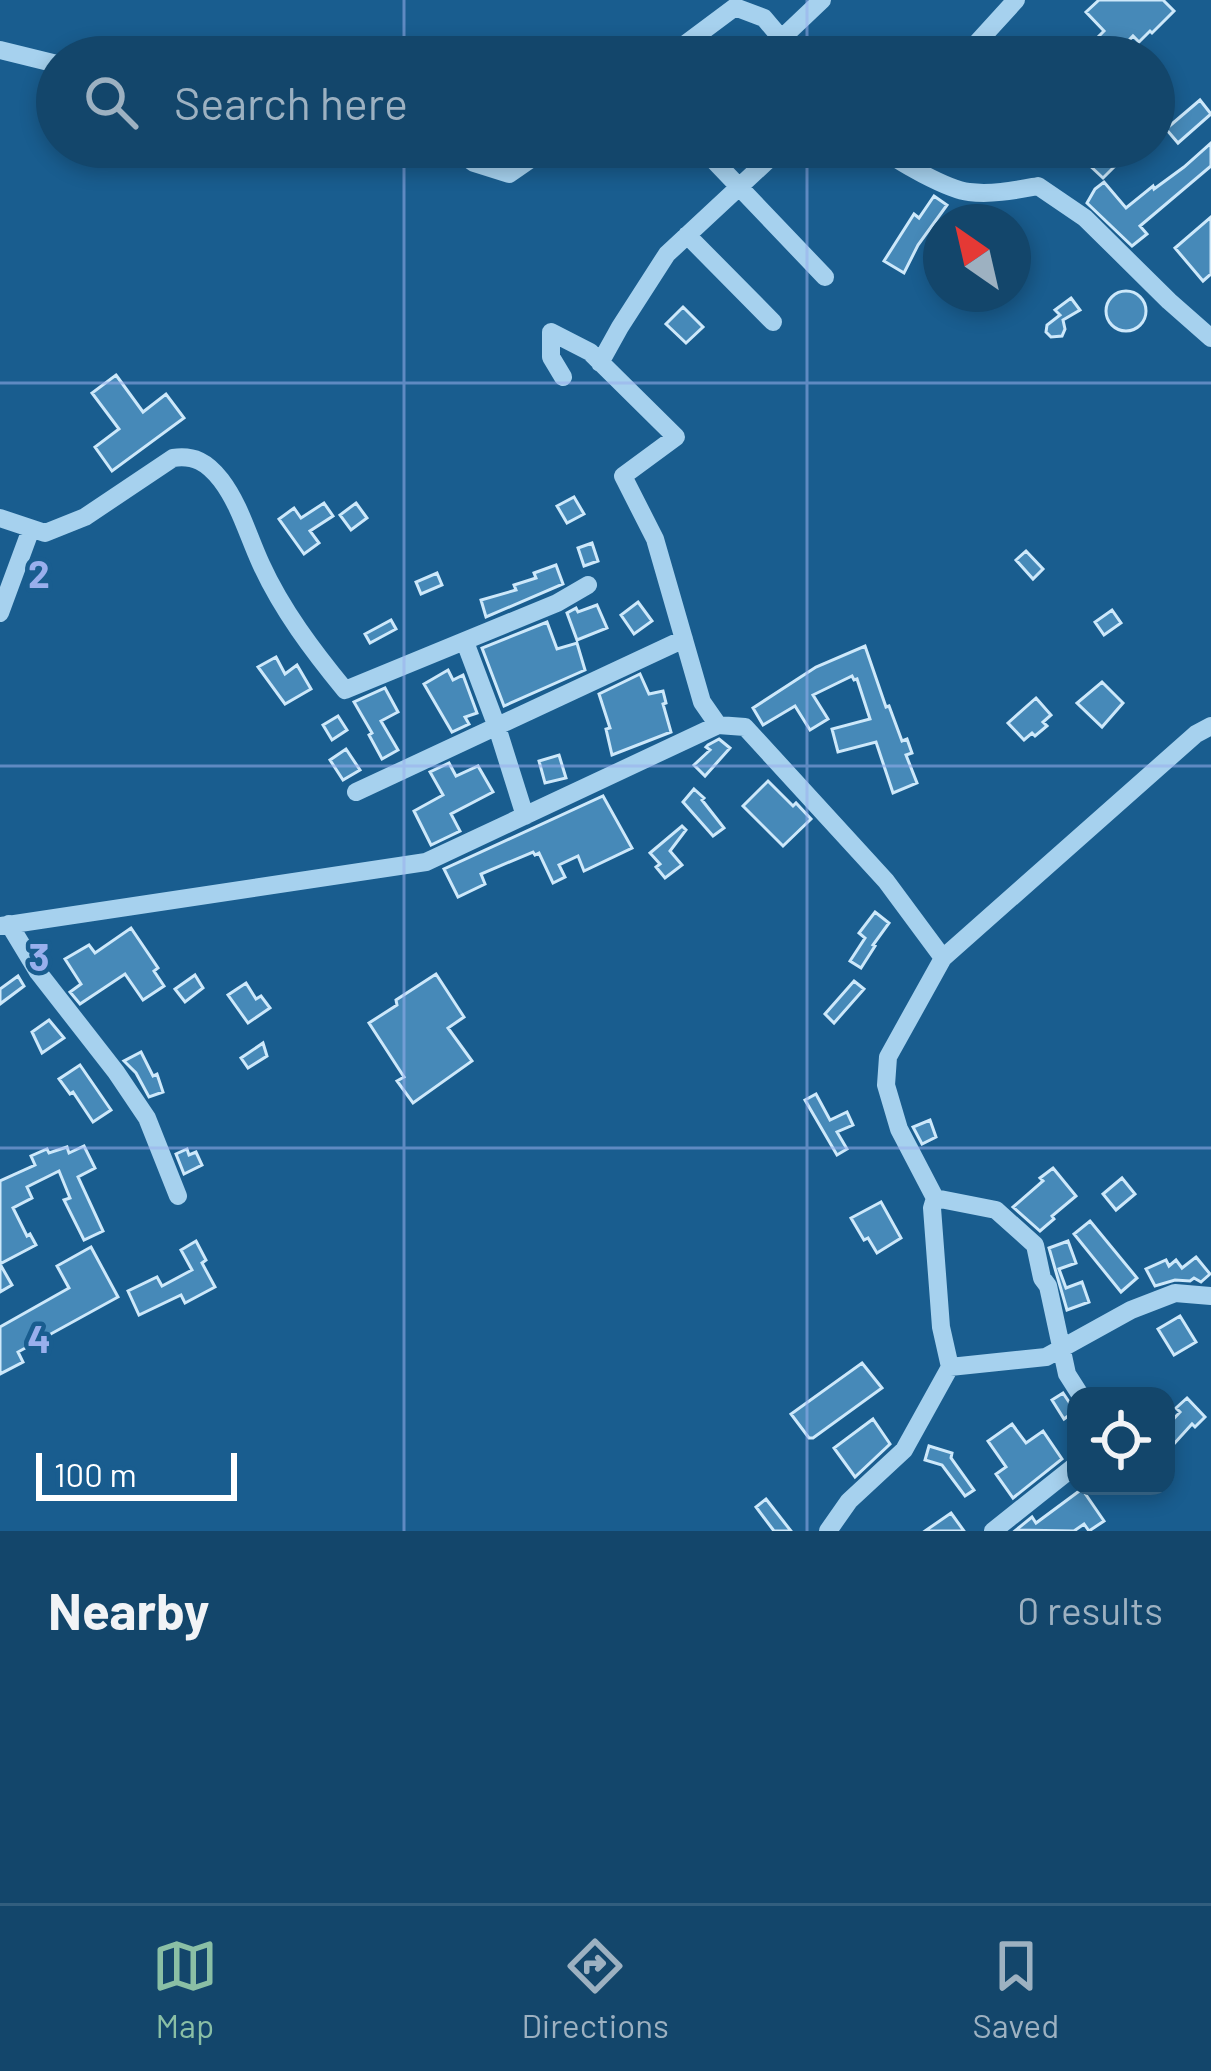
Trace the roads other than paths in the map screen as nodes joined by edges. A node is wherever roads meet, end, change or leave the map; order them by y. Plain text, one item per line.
1 (822, 0) edge
2 (1016, 0) edge
3 (723, 7) edge
4 (691, 36) edge
5 (780, 36) edge
6 (784, 36) edge
7 (983, 36) edge
8 (0, 50) edge
9 (36, 59) edge
10 (488, 168) edge
11 (518, 168) edge
12 (720, 168) edge
13 (759, 168) edge
14 (913, 168) edge
15 (738, 188) junction
16 (687, 235) junction
17 (824, 277) dead end
18 (773, 322) dead end
19 (1211, 338) edge
20 (600, 363) junction
21 (562, 377) dead end
22 (0, 518) edge
23 (31, 529) junction
24 (588, 585) dead end
25 (0, 613) edge
26 (684, 639) junction
27 (465, 642) junction
28 (718, 725) junction
29 (1211, 726) edge
30 (497, 727) junction
31 (356, 792) dead end
32 (525, 816) junction
33 (5, 925) edge
34 (943, 958) junction
35 (178, 1196) dead end
36 (934, 1198) junction
37 (1211, 1296) edge
38 (1060, 1349) junction
39 (950, 1367) junction
40 (1075, 1387) edge
41 (1067, 1472) edge
42 (828, 1531) edge
43 (993, 1531) edge

1 - 6 street
2 - 7 street
3 - 4 street
3 - 5 street
8 - 9 street
10 - 11 street
12 - 15 street
13 - 15 street
14 - 19 street
15 - 16 street
15 - 17 street
16 - 18 street
16 - 20 street
20 - 21 street
20 - 26 street
22 - 23 street
23 - 25 street
23 - 27 street
24 - 27 street
26 - 28 street
26 - 30 street
27 - 30 street
28 - 32 street
28 - 34 street
29 - 34 street
30 - 31 street
30 - 32 street
32 - 33 street
33 - 35 street
34 - 36 street
36 - 38 street
36 - 39 street
37 - 38 street
38 - 39 street
38 - 40 street
39 - 42 street
41 - 43 street

